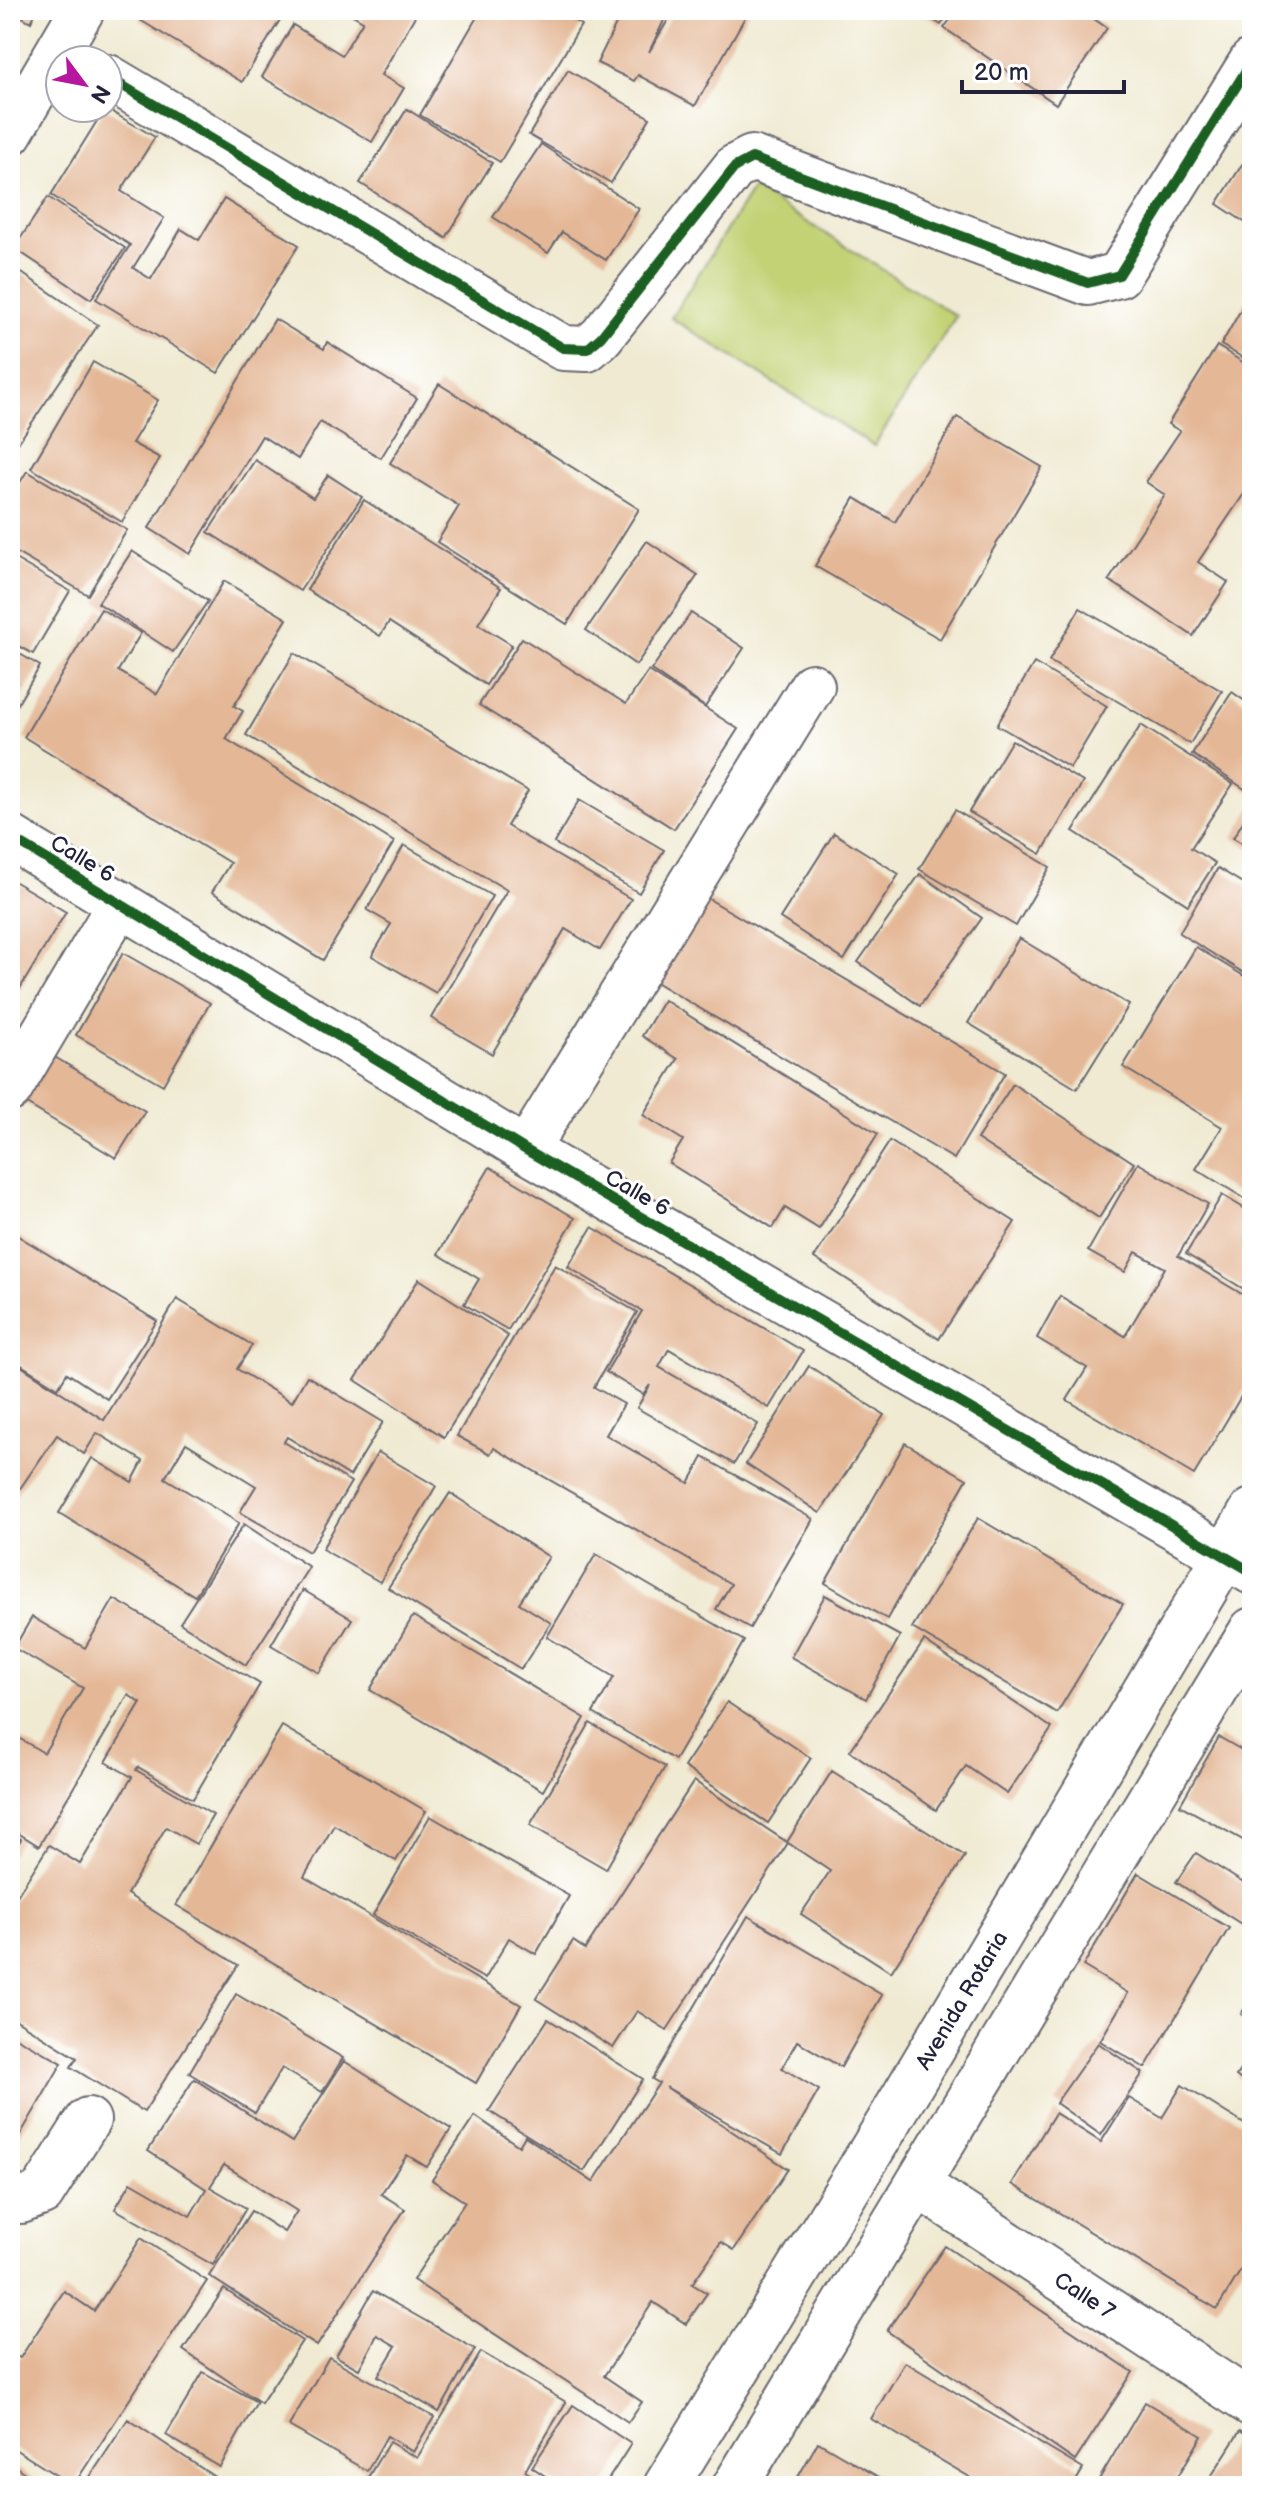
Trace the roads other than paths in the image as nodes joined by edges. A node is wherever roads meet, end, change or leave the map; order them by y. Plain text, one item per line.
1 (82, 10) edge
2 (72, 44) edge
3 (1252, 61) edge
4 (44, 72) edge
5 (124, 87) edge
6 (21, 88) edge
7 (10, 133) edge
8 (812, 686) dead end
9 (10, 837) edge
10 (120, 903) junction
11 (10, 1089) edge
12 (526, 1150) junction
13 (1252, 1511) edge
14 (1238, 1564) edge
15 (1252, 1630) edge
16 (88, 2120) dead end
17 (918, 2185) junction
18 (10, 2195) edge
19 (1252, 2404) edge
20 (666, 2486) edge
21 (735, 2486) edge

1 - 2 street
3 - 5 street
4 - 6 street
6 - 7 street
8 - 12 street
9 - 10 street, Calle 6
10 - 11 street
10 - 12 street, Calle 6
12 - 14 street, Calle 6
13 - 14 street, Avenida Rotaria
14 - 20 street, Avenida Rotaria
15 - 17 street
16 - 18 street
17 - 19 street, Calle 7
17 - 21 street

